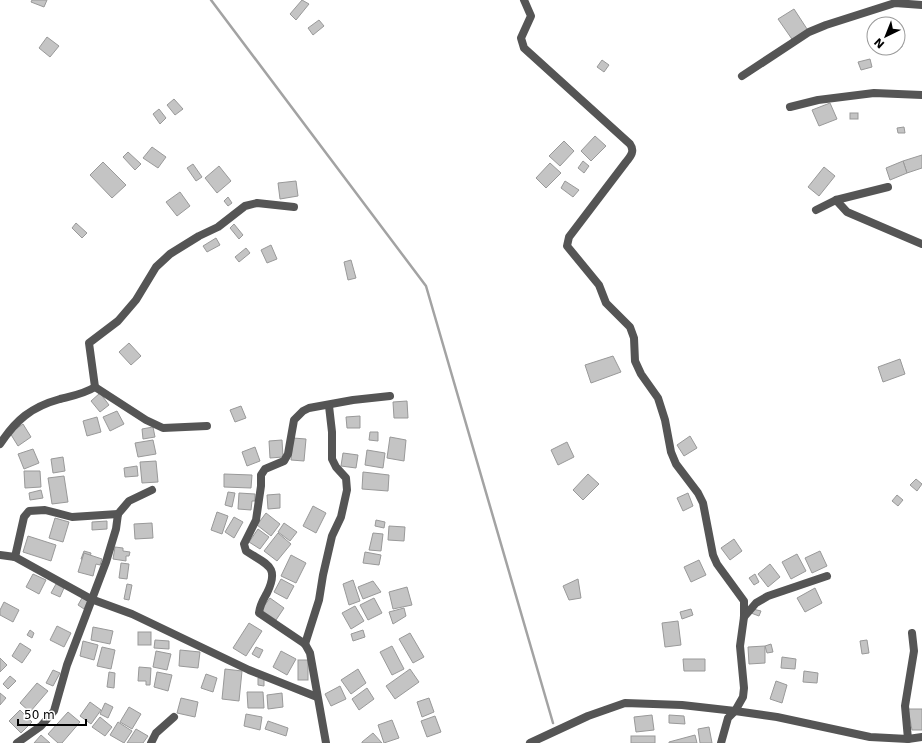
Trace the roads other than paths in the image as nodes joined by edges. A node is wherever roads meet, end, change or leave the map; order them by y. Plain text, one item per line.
1 (524, 0) edge
2 (922, 5) edge
3 (742, 76) dead end
4 (922, 95) edge
5 (790, 107) dead end
6 (888, 187) dead end
7 (836, 200) junction
8 (294, 207) dead end
9 (816, 210) dead end
10 (922, 244) edge
11 (95, 387) junction
12 (390, 396) dead end
13 (329, 406) junction
14 (207, 426) dead end
15 (0, 444) edge
16 (152, 490) dead end
17 (118, 514) junction
18 (0, 555) edge
19 (15, 557) junction
20 (827, 576) dead end
21 (91, 599) junction
22 (744, 617) junction
23 (912, 633) dead end
24 (306, 644) junction
25 (317, 697) junction
26 (735, 711) junction
27 (174, 717) dead end
28 (922, 738) edge
29 (870, 740) edge
30 (908, 740) junction
31 (17, 743) edge
32 (151, 743) edge
33 (326, 743) edge
34 (530, 743) edge
35 (722, 743) edge

1 - 22 street
2 - 3 street
4 - 5 street
6 - 7 street
7 - 9 street
7 - 10 street
8 - 11 street
11 - 14 street
11 - 15 street
12 - 13 street
13 - 24 street
13 - 24 street
16 - 17 street
17 - 19 street
17 - 21 street
18 - 19 street
19 - 21 street
20 - 22 street
21 - 25 street
21 - 31 street
22 - 26 street
23 - 30 street
24 - 25 street
25 - 33 street
26 - 29 street
26 - 34 street
26 - 35 street
27 - 32 street
28 - 30 street
29 - 30 street

